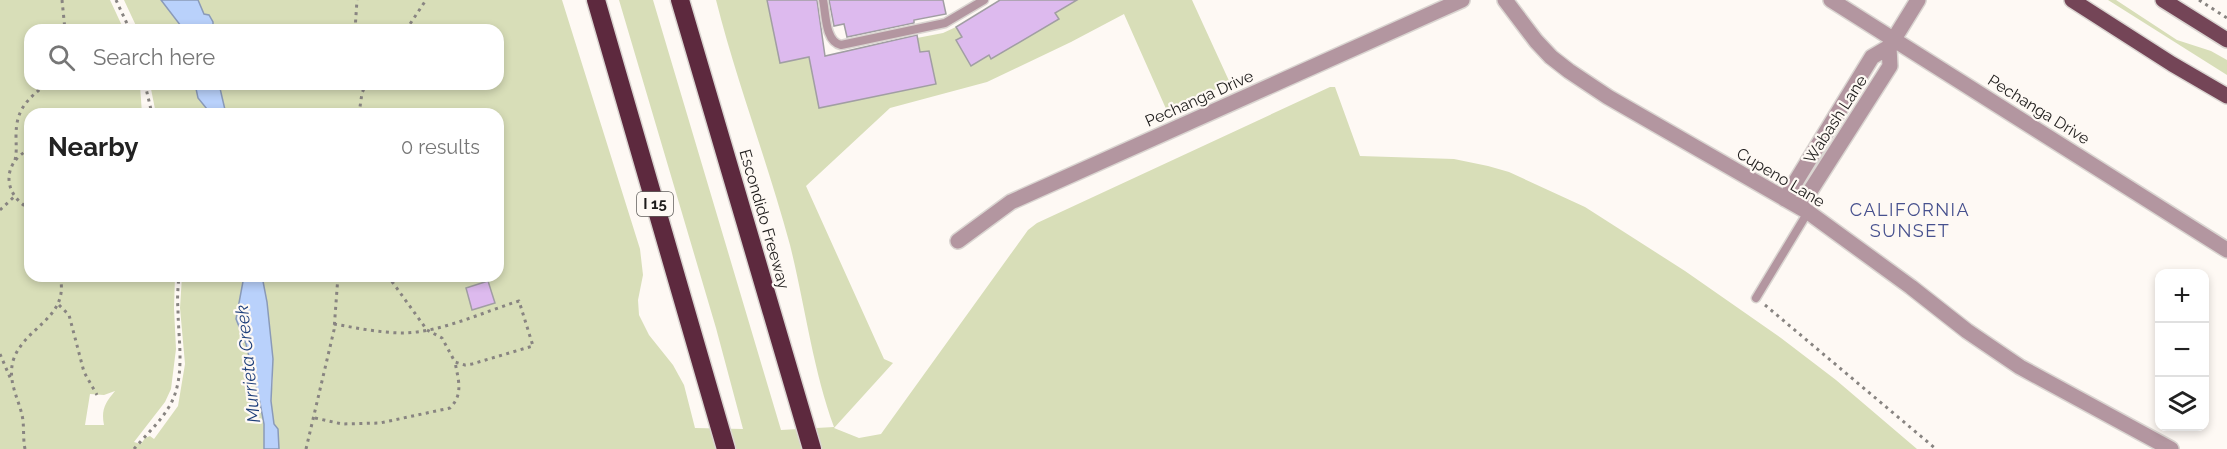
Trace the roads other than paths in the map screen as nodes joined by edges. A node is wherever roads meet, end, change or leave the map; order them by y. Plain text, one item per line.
1 (589, 0) edge
2 (596, 0) edge
3 (823, 0) edge
4 (984, 0) edge
5 (1462, 0) edge
6 (1505, 0) edge
7 (1831, 0) edge
8 (1918, 0) edge
9 (2072, 0) edge
10 (2163, 0) edge
11 (682, 2) edge
12 (2227, 40) edge
13 (1892, 43) junction
14 (614, 62) junction
15 (2227, 96) edge
16 (1785, 199) junction
17 (1804, 209) junction
18 (958, 241) dead end
19 (2227, 250) edge
20 (1756, 298) road end
21 (726, 449) edge
22 (812, 449) edge
23 (2171, 449) edge

1 - 14 highway
2 - 14 highway, I 15
3 - 4 lane
5 - 18 street, Pechanga Drive
6 - 16 street, Cupeno Lane
7 - 13 street, Pechanga Drive
8 - 13 street, Wabash Lane
9 - 15 main road
10 - 12 main road
11 - 22 highway, Escondido Freeway
13 - 16 street, Wabash Lane
13 - 17 street, Wabash Lane
13 - 19 street, Pechanga Drive
14 - 21 highway, I 15
16 - 17 street, Cupeno Lane
17 - 20 lane
17 - 23 street, Cupeno Lane

